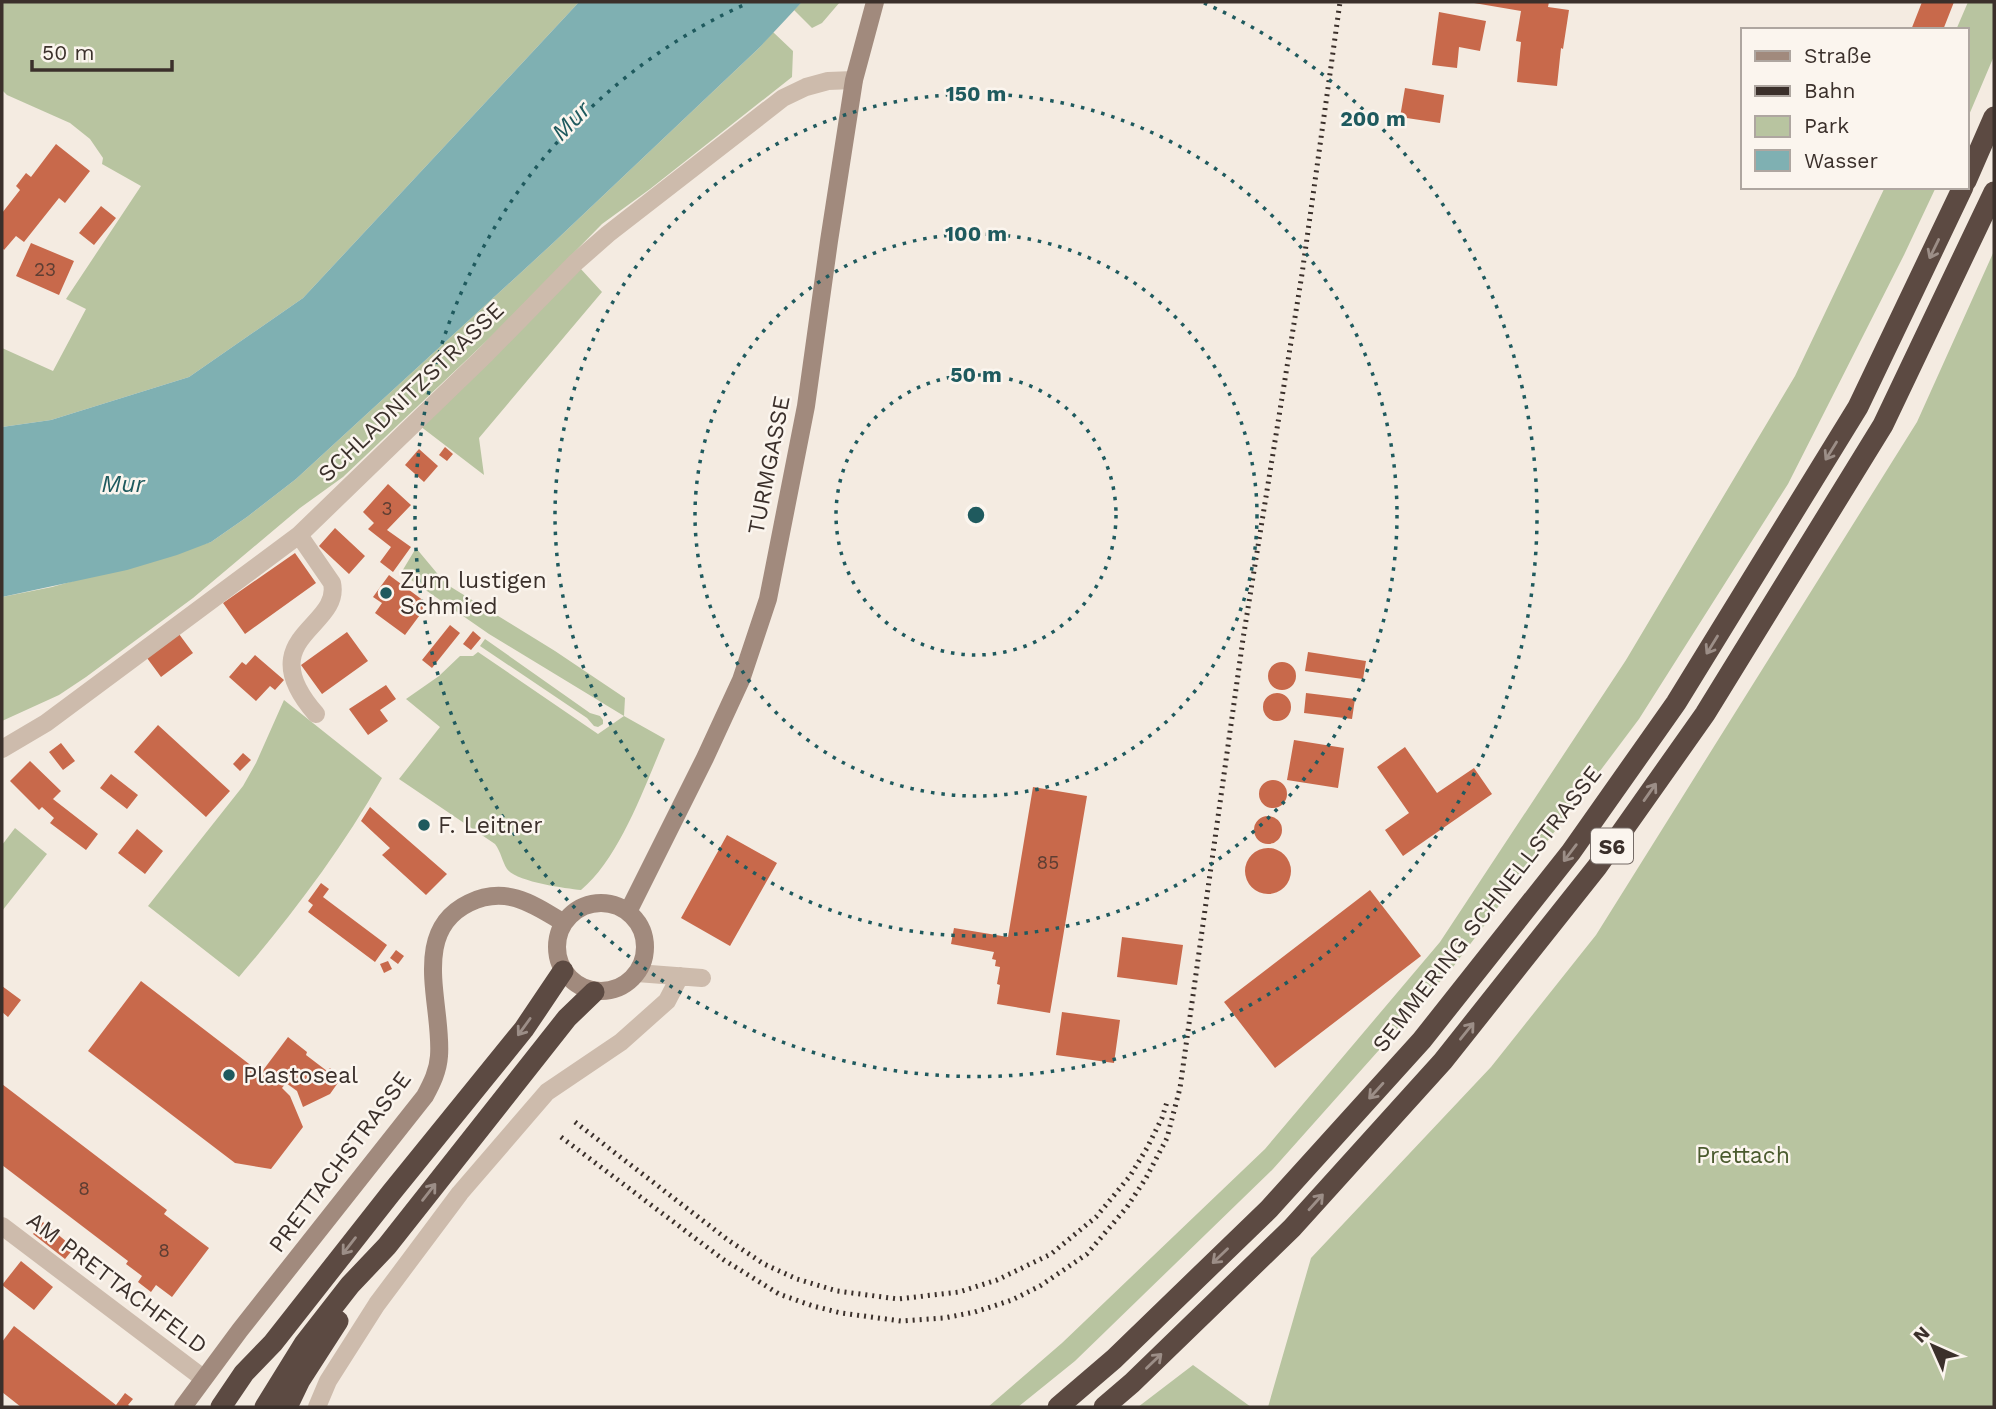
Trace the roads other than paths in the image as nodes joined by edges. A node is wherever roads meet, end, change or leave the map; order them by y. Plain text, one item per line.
1 (875, 2) edge
2 (854, 80) junction
3 (1994, 117) edge
4 (1968, 176) edge
5 (1962, 189) edge
6 (1994, 192) edge
7 (299, 535) junction
8 (316, 714) dead end
9 (2, 749) edge
10 (628, 912) junction
11 (564, 923) junction
12 (563, 971) junction
13 (637, 973) junction
14 (680, 976) junction
15 (702, 978) dead end
16 (594, 992) junction
17 (2, 1226) edge
18 (387, 1246) junction
19 (273, 1343) junction
20 (203, 1378) junction
21 (183, 1407) edge
22 (221, 1407) edge
23 (239, 1407) edge
24 (265, 1407) edge
25 (287, 1407) edge
26 (317, 1407) edge
27 (1058, 1407) edge
28 (1104, 1407) edge

1 - 2 main road, TURMGASSE
2 - 7 street, SCHLADNITZSTRASSE
2 - 10 main road, TURMGASSE
3 - 4 highway
5 -> 27 highway, SEMMERING SCHNELLSTRASSE / S6
28 -> 6 highway, S6
7 - 8 street
7 - 9 street, SCHLADNITZSTRASSE
10 - 11 main road
10 - 13 main road
11 - 12 main road
11 - 20 main road, PRETTACHSTRASSE
12 - 16 main road
12 -> 19 highway
13 - 14 street
13 - 16 main road
14 - 15 street
14 - 26 street
18 -> 16 highway
17 - 20 street, AM PRETTACHFELD
18 - 24 highway
18 - 25 highway
19 - 22 highway
19 - 23 highway
20 - 21 main road, PRETTACHSTRASSE

